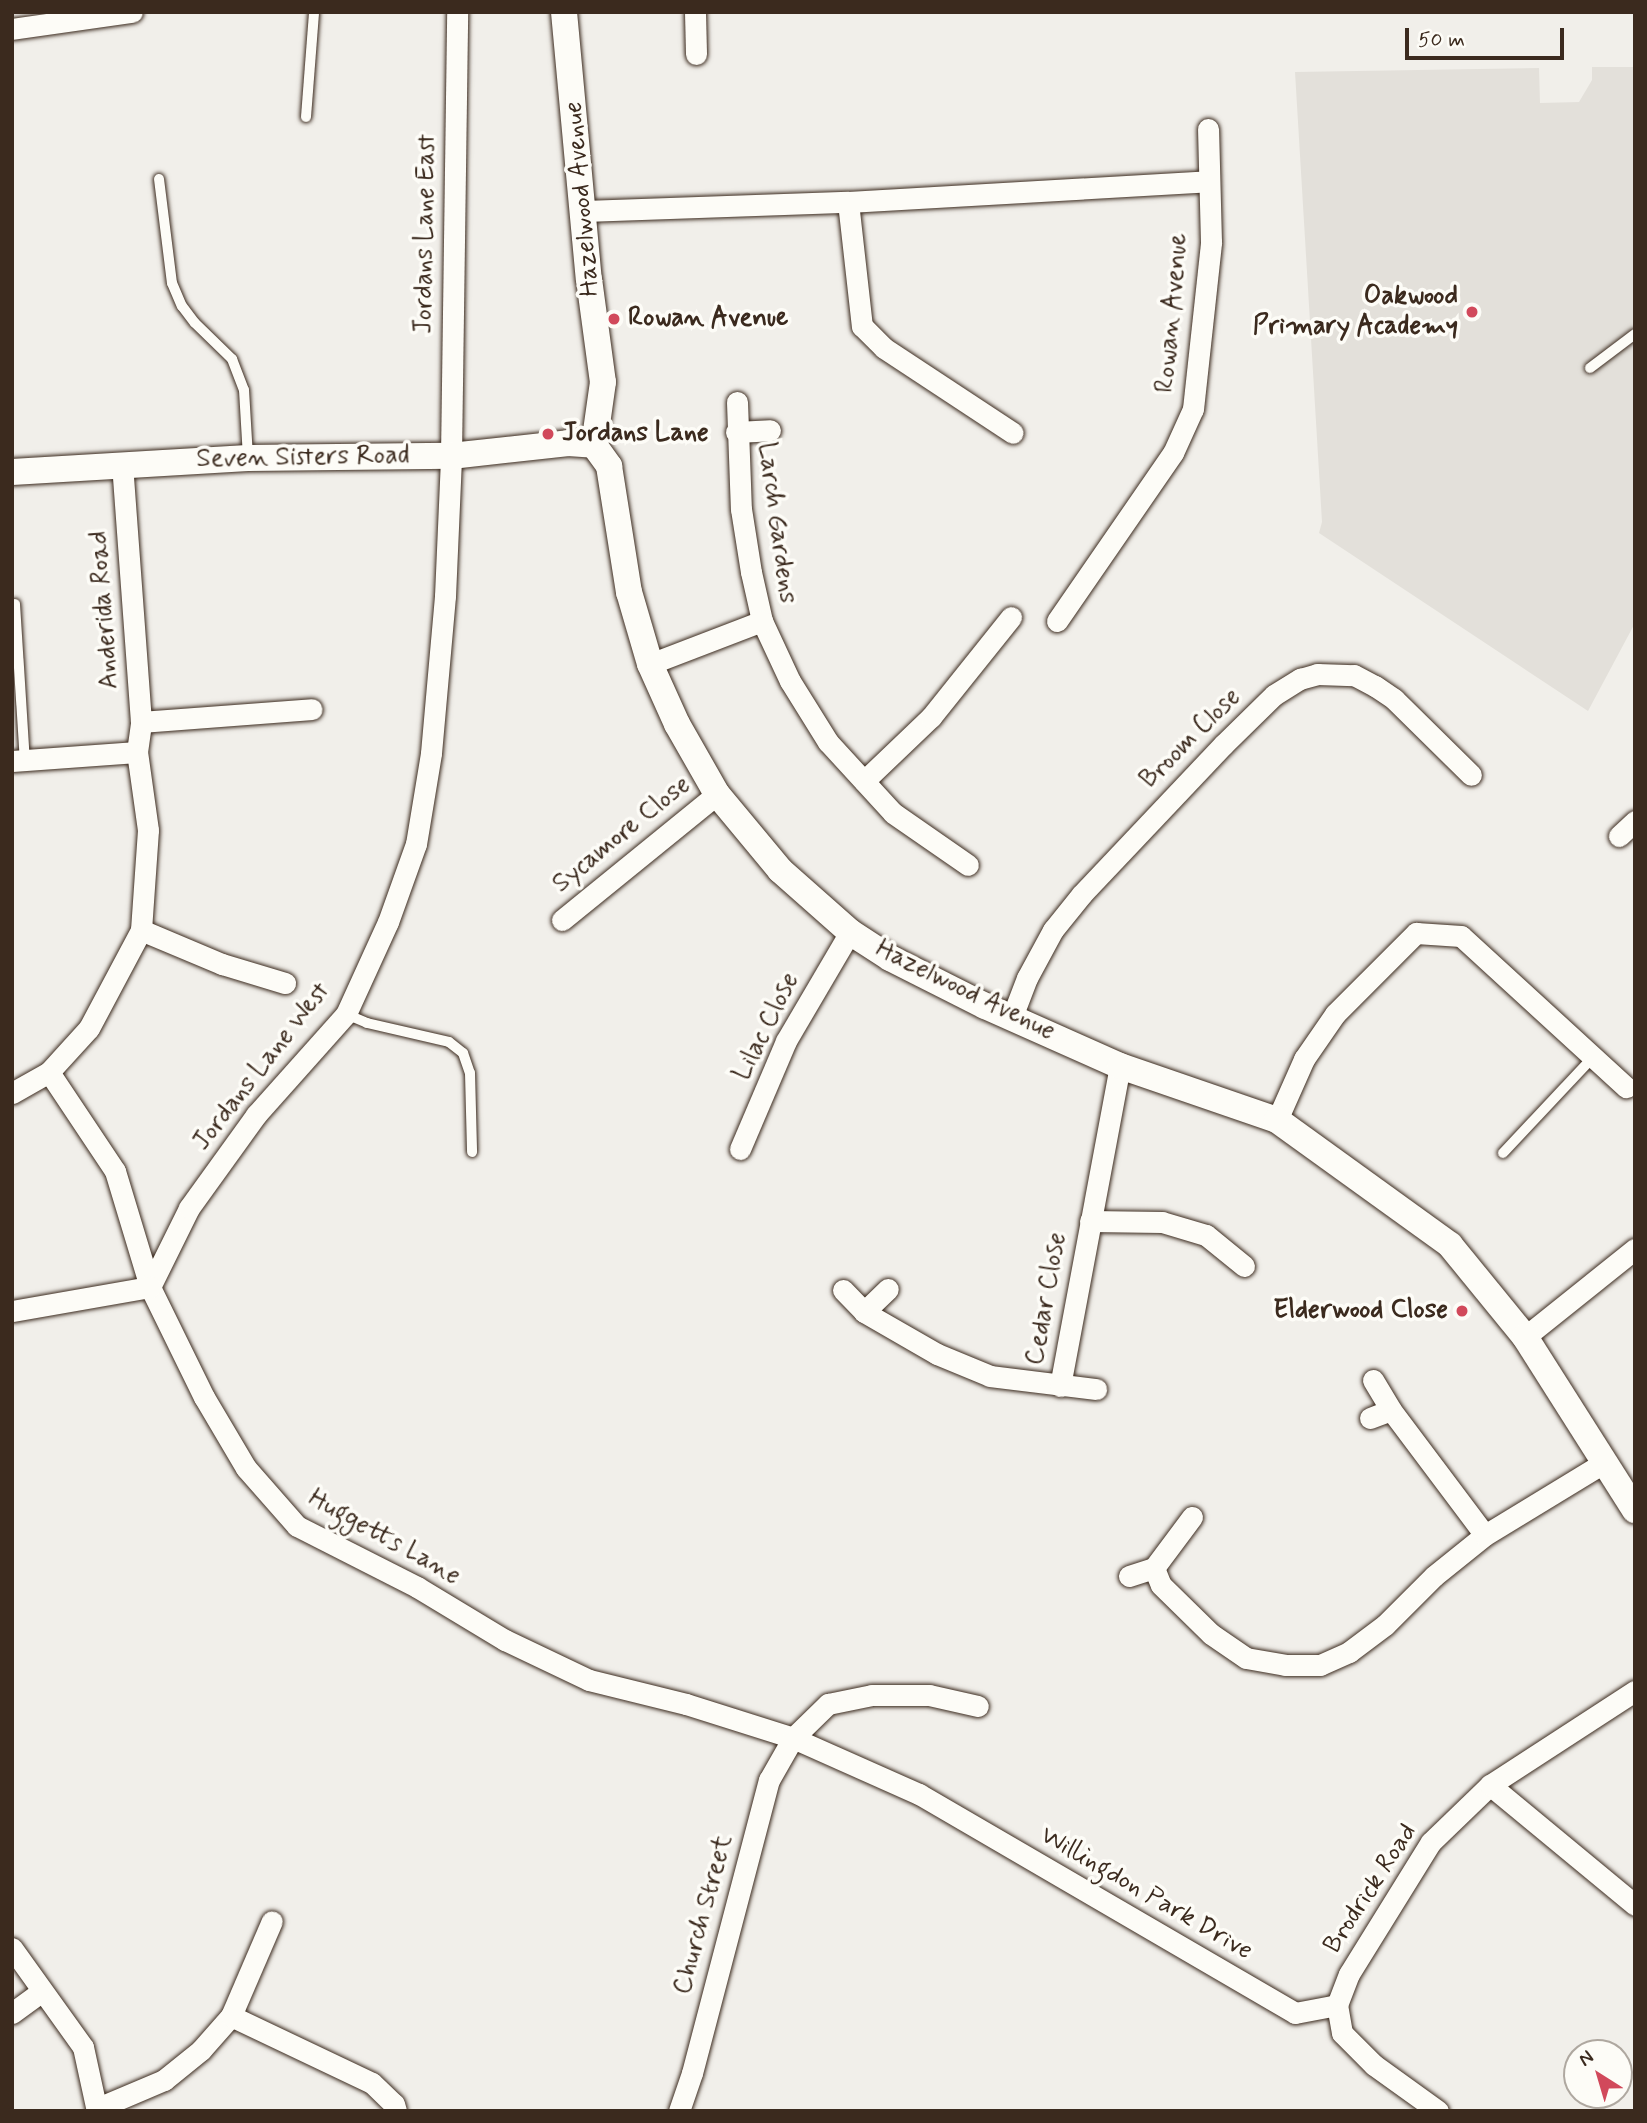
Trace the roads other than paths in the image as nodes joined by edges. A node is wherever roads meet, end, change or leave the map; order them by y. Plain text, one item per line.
1 (132, 12) edge
2 (314, 12) edge
3 (457, 12) edge
4 (564, 12) edge
5 (695, 12) edge
6 (12, 29) edge
7 (696, 54) dead end
8 (306, 117) dead end
9 (1208, 129) dead end
10 (159, 179) dead end
11 (1208, 181) junction
12 (848, 202) junction
13 (584, 211) junction
14 (1635, 334) edge
15 (1590, 368) dead end
16 (737, 402) dead end
17 (770, 430) dead end
18 (736, 432) junction
19 (1013, 433) dead end
20 (594, 445) junction
21 (451, 456) junction
22 (248, 458) junction
23 (122, 464) junction
24 (12, 472) edge
25 (15, 604) dead end
26 (1011, 617) dead end
27 (762, 621) junction
28 (1058, 621) dead end
29 (650, 664) junction
30 (312, 709) dead end
31 (435, 710) joint
32 (141, 722) junction
33 (138, 752) junction
34 (19, 761) edge
35 (1471, 775) dead end
36 (864, 781) junction
37 (717, 794) junction
38 (1635, 821) edge
39 (1619, 836) dead end
40 (968, 865) dead end
41 (562, 920) dead end
42 (141, 930) junction
43 (850, 932) junction
44 (285, 984) dead end
45 (346, 1014) junction
46 (1012, 1017) junction
47 (1594, 1057) junction
48 (1120, 1066) junction
49 (49, 1072) junction
50 (1626, 1087) dead end
51 (12, 1093) edge
52 (1277, 1120) junction
53 (740, 1149) dead end
54 (472, 1152) dead end
55 (1503, 1153) dead end
56 (1090, 1222) junction
57 (1635, 1249) edge
58 (1244, 1266) dead end
59 (150, 1287) junction
60 (888, 1289) dead end
61 (843, 1290) dead end
62 (12, 1311) edge
63 (864, 1312) junction
64 (1525, 1337) junction
65 (1373, 1380) dead end
66 (1060, 1386) junction
67 (1096, 1389) dead end
68 (1391, 1410) junction
69 (1370, 1418) dead end
70 (1605, 1462) junction
71 (1635, 1510) edge
72 (1192, 1517) dead end
73 (1485, 1535) junction
74 (1154, 1568) junction
75 (1129, 1576) dead end
76 (1635, 1690) edge
77 (978, 1706) dead end
78 (793, 1738) junction
79 (1490, 1785) junction
80 (1635, 1905) edge
81 (272, 1921) dead end
82 (12, 1948) edge
83 (41, 1992) junction
84 (1337, 2005) junction
85 (12, 2013) edge
86 (231, 2016) junction
87 (98, 2109) edge
88 (396, 2111) edge
89 (679, 2111) edge
90 (1438, 2111) edge

1 - 6 street
2 - 8 lane
3 - 21 street, Jordans Lane East
4 - 13 street, Hazelwood Avenue
5 - 7 street
9 - 11 street, Rowan Avenue
10 - 22 lane
11 - 12 street
11 - 28 street, Rowan Avenue
12 - 13 street
12 - 19 street
13 - 20 street, Hazelwood Avenue
14 - 15 lane
16 - 18 street, Larch Gardens
17 - 18 street, Larch Gardens
18 - 27 street, Larch Gardens
20 - 21 street, Seven Sisters Road
20 - 29 street, Hazelwood Avenue
21 - 22 street, Seven Sisters Road
21 - 31 street, Jordans Lane East
22 - 23 street, Seven Sisters Road
23 - 24 street, Seven Sisters Road
23 - 32 street, Anderida Road
25 - 34 lane
26 - 36 street
27 - 29 street, Larch Gardens
27 - 36 street, Larch Gardens
29 - 37 street, Hazelwood Avenue
30 - 32 street
31 - 45 street, Jordans Lane West
32 - 33 street, Anderida Road
33 - 34 street
33 - 42 street, Anderida Road
35 - 46 street, Broom Close
36 - 40 street, Larch Gardens
37 - 41 street, Sycamore Close
37 - 43 street, Hazelwood Avenue
38 - 39 street
42 - 44 street
42 - 49 street, Anderida Road
43 - 46 street, Hazelwood Avenue
43 - 53 street, Lilac Close
45 - 54 lane
45 - 59 street, Jordans Lane West
46 - 48 street, Hazelwood Avenue
47 - 50 street
47 - 52 street
47 - 55 lane
48 - 52 street, Hazelwood Avenue
48 - 56 street, Cedar Close
49 - 51 street, Anderida Road
49 - 59 street, Huggetts Lane
52 - 64 street, Hazelwood Avenue
56 - 58 street, Cedar Close
56 - 66 street, Cedar Close
57 - 64 street
59 - 62 street
59 - 78 street, Huggetts Lane
60 - 63 street
61 - 63 street, Cedar Close
63 - 66 street, Cedar Close
64 - 70 street, Hazelwood Avenue
65 - 68 street
66 - 67 street, Cedar Close
68 - 69 street
68 - 73 street
70 - 71 street, Hazelwood Avenue
70 - 73 street
72 - 74 street
73 - 74 street
74 - 75 street
76 - 79 street, Brodrick Road
77 - 78 street, Church Street
78 - 84 street, Willingdon Park Drive
78 - 89 street, Church Street
79 - 80 street
79 - 84 street, Brodrick Road
81 - 86 street
82 - 83 street
83 - 85 street
83 - 87 street
84 - 90 street
86 - 87 street
86 - 88 street

